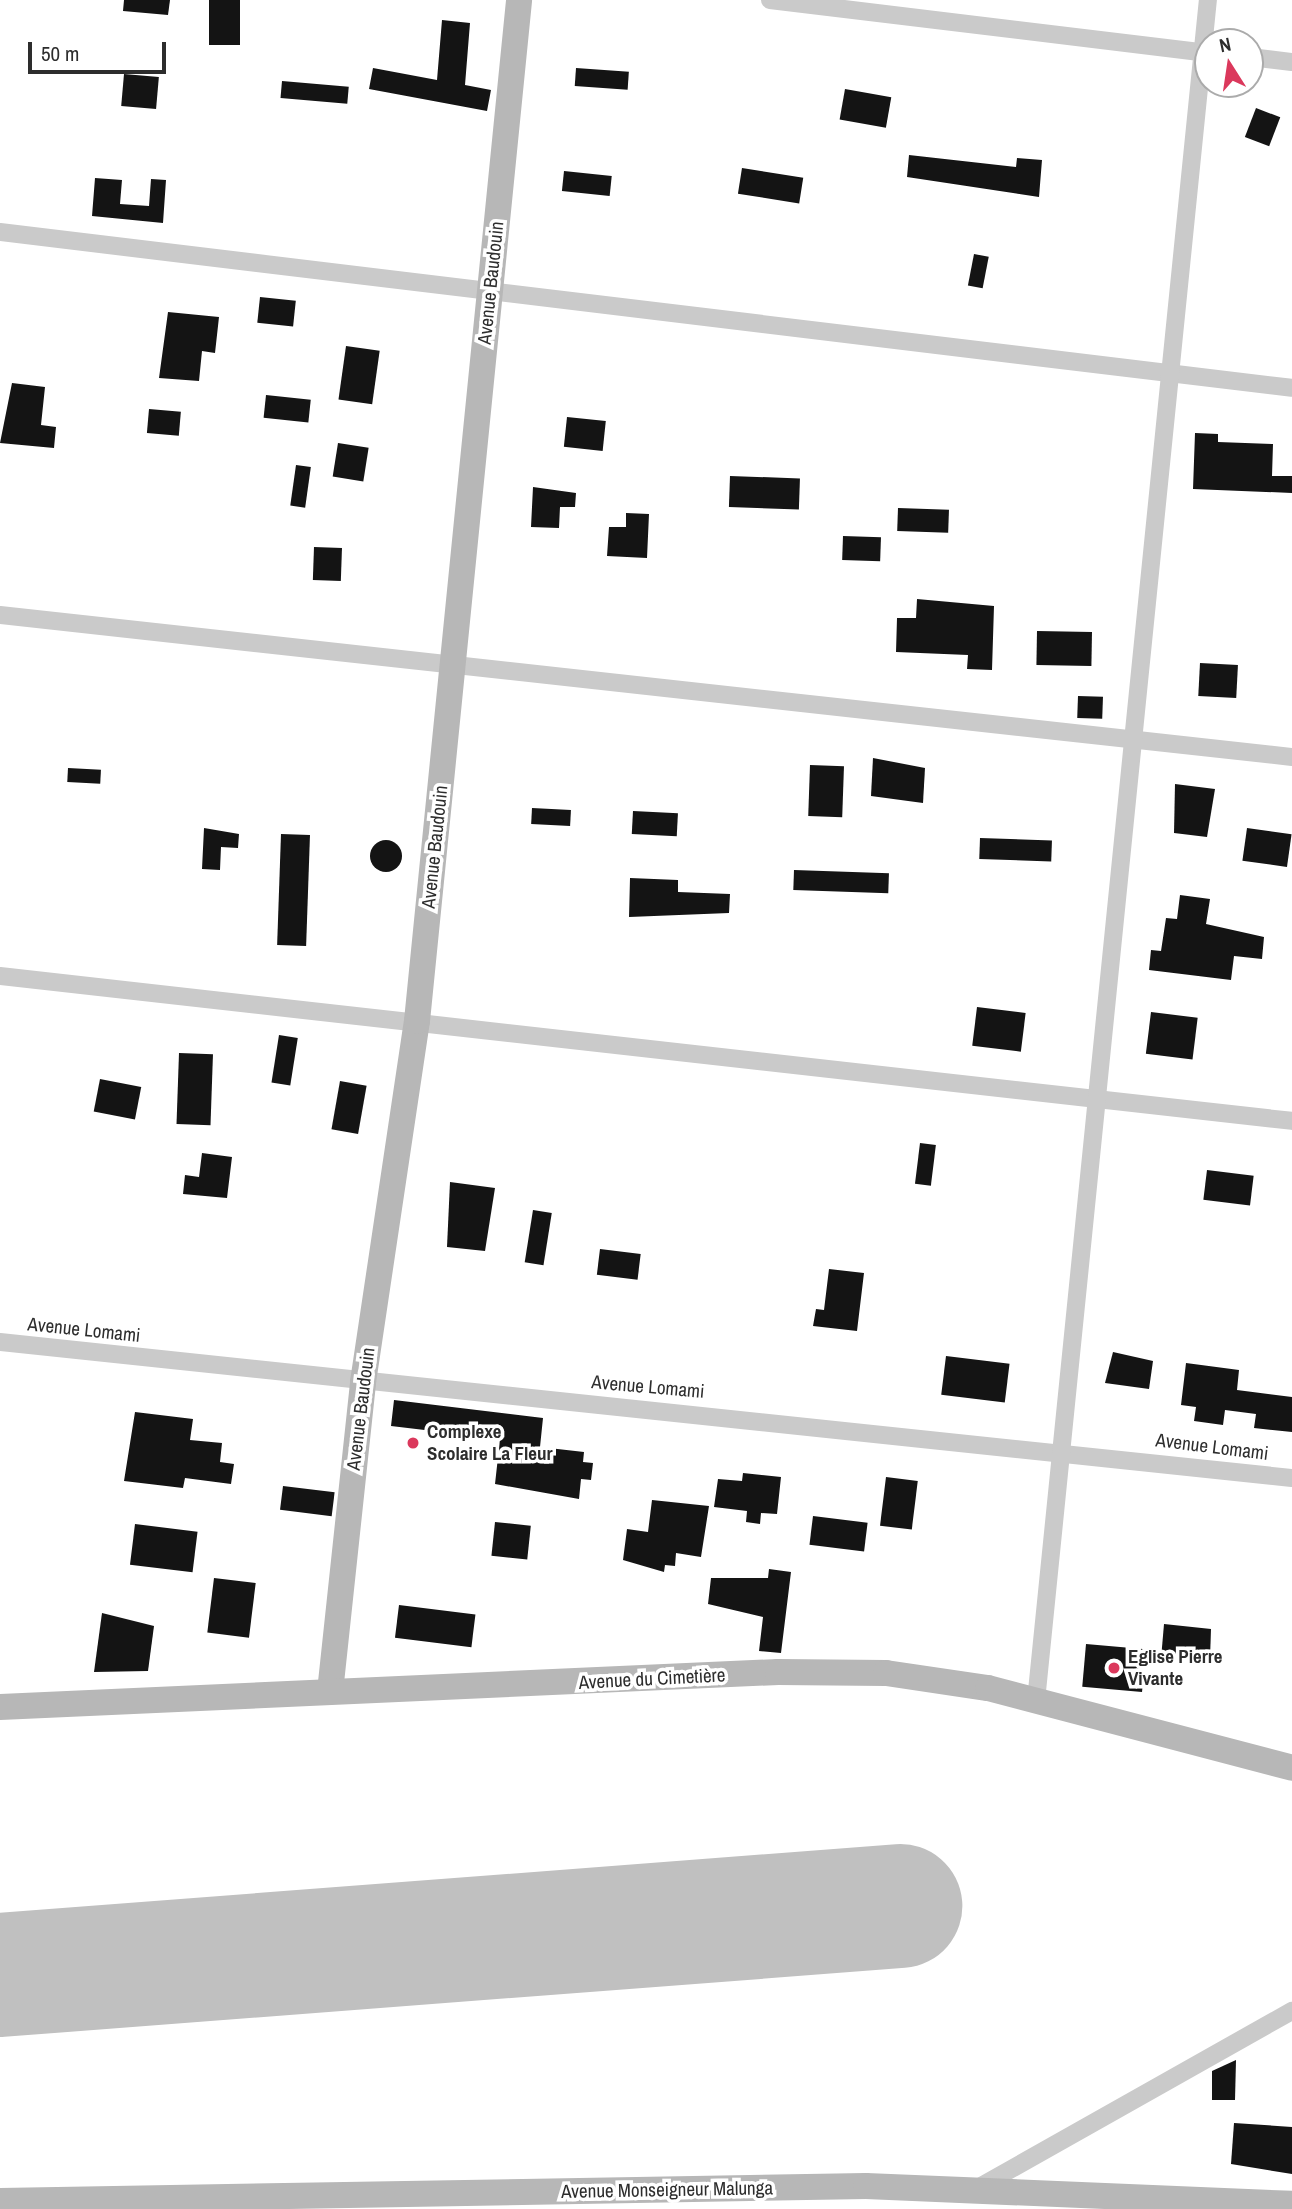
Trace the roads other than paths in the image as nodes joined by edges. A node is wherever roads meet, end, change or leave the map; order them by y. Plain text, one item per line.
1 (519, 0) edge
2 (770, 0) edge
3 (1208, 0) edge
4 (1206, 28) edge
5 (1194, 51) edge
6 (1264, 59) edge
7 (1292, 62) edge
8 (1200, 98) edge
9 (0, 232) edge
10 (490, 292) junction
11 (1171, 373) junction
12 (1292, 388) edge
13 (0, 615) edge
14 (453, 665) junction
15 (1131, 740) junction
16 (1292, 757) edge
17 (0, 976) edge
18 (418, 1021) junction
19 (1099, 1100) junction
20 (1292, 1121) edge
21 (0, 1342) edge
22 (363, 1382) junction
23 (1064, 1451) junction
24 (1292, 1478) edge
25 (330, 1692) junction
26 (1036, 1701) junction
27 (0, 1707) edge
28 (1292, 1768) edge
29 (1292, 2011) edge
30 (974, 2190) junction
31 (0, 2201) edge
32 (402, 2202) edge
33 (1292, 2204) edge

1 - 10 street, Avenue Baudouin
2 - 5 street
3 - 4 street
6 - 7 street
8 - 11 street
9 - 10 street
10 - 11 street
10 - 14 street, Avenue Baudouin
11 - 12 street
11 - 15 street
13 - 14 street
14 - 15 street
14 - 18 street, Avenue Baudouin
15 - 16 street
15 - 19 street
17 - 18 street
18 - 19 street
18 - 22 street, Avenue Baudouin
19 - 20 street
19 - 23 street
21 - 22 street, Avenue Lomami
22 - 23 street, Avenue Lomami
22 - 25 street, Avenue Baudouin
23 - 24 street, Avenue Lomami
23 - 26 street
25 - 26 street, Avenue du Cimetière
25 - 27 street, Avenue du Cimetière
26 - 28 street, Avenue du Cimetière
29 - 30 street
30 - 32 street, Avenue Monseigneur Malunga
30 - 33 street, Avenue Monseigneur Malunga
31 - 32 street, Avenue Monseigneur Malunga

